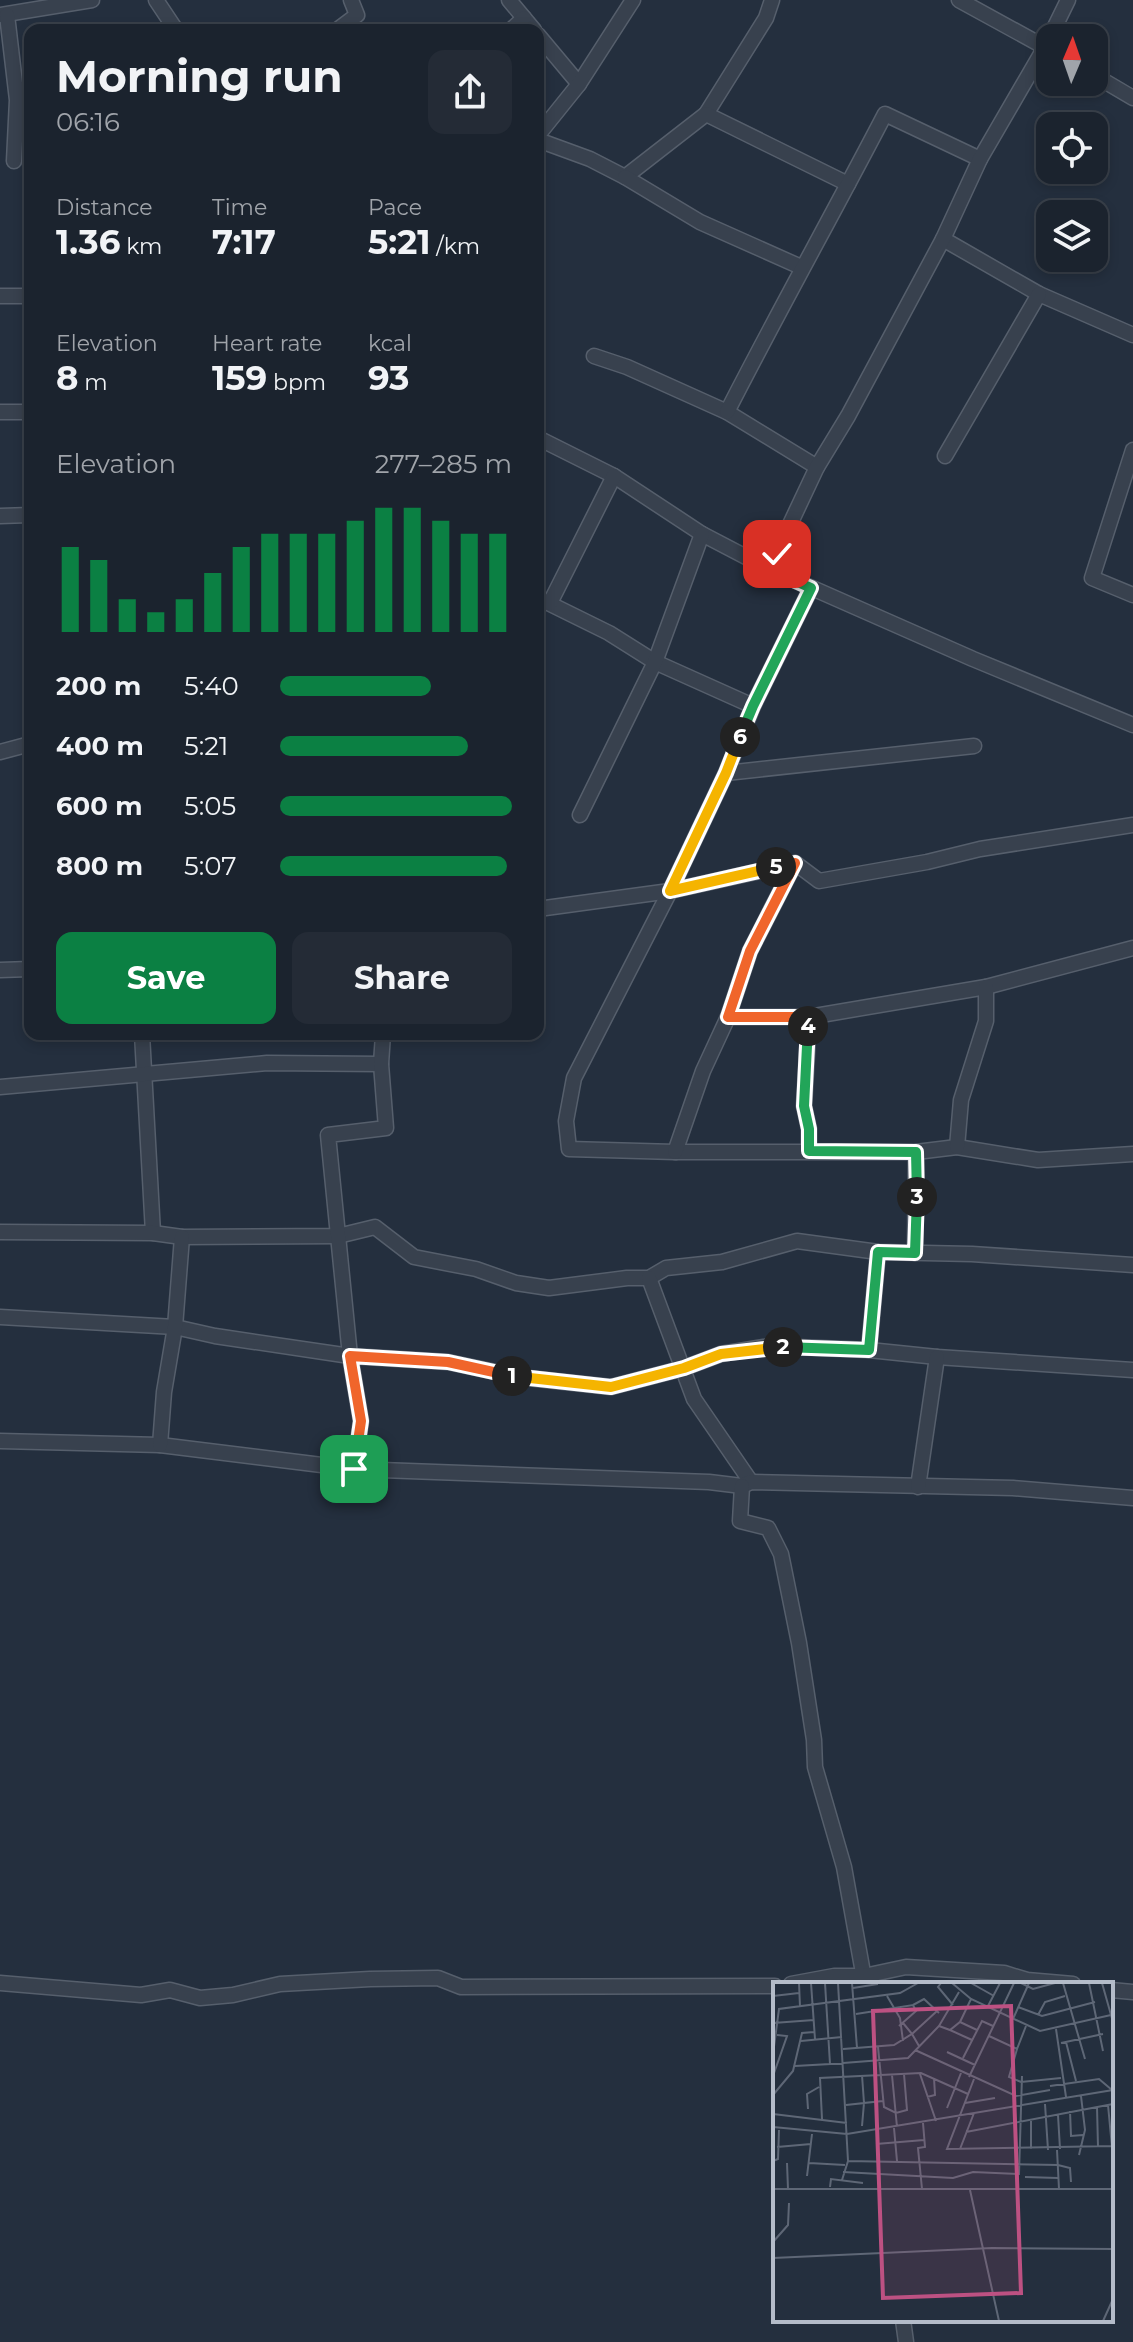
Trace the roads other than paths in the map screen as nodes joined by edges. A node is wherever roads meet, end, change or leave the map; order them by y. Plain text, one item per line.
1 (92, 0) edge
2 (156, 0) edge
3 (351, 0) edge
4 (509, 0) edge
5 (633, 0) edge
6 (772, 0) edge
7 (959, 0) edge
8 (1068, 0) edge
9 (4, 15) edge
10 (524, 18) junction
11 (172, 24) edge
12 (345, 24) edge
13 (518, 24) edge
14 (529, 24) edge
15 (1058, 24) edge
16 (544, 42) edge
17 (1036, 42) edge
18 (1036, 68) edge
19 (1108, 83) edge
20 (579, 84) junction
21 (1133, 98) edge
22 (706, 114) junction
23 (544, 130) edge
24 (544, 140) edge
25 (980, 159) junction
26 (14, 161) dead end
27 (625, 177) junction
28 (848, 184) junction
29 (943, 239) junction
30 (801, 267) junction
31 (1039, 294) junction
32 (0, 296) edge
33 (24, 296) edge
34 (1133, 335) edge
35 (594, 356) dead end
36 (0, 412) edge
37 (24, 412) edge
38 (727, 412) junction
39 (544, 441) edge
40 (1133, 450) edge
41 (945, 456) dead end
42 (817, 467) junction
43 (614, 476) junction
44 (24, 515) edge
45 (0, 516) edge
46 (702, 534) junction
47 (769, 569) junction
48 (811, 588) junction
49 (1133, 595) edge
50 (544, 600) edge
51 (655, 662) junction
52 (753, 706) junction
53 (1133, 725) edge
54 (24, 746) edge
55 (974, 746) dead end
56 (0, 752) edge
57 (726, 773) junction
58 (580, 815) dead end
59 (1133, 825) edge
60 (795, 863) junction
61 (670, 891) junction
62 (544, 908) edge
63 (1133, 948) edge
64 (24, 969) edge
65 (0, 970) edge
66 (986, 987) junction
67 (728, 1017) junction
68 (809, 1017) junction
69 (142, 1040) edge
70 (383, 1040) edge
71 (381, 1064) junction
72 (143, 1076) junction
73 (0, 1087) edge
74 (957, 1147) junction
75 (809, 1151) junction
76 (675, 1152) junction
77 (916, 1152) junction
78 (1133, 1154) edge
79 (0, 1232) edge
80 (153, 1233) junction
81 (338, 1236) junction
82 (182, 1237) junction
83 (878, 1252) junction
84 (915, 1253) junction
85 (1133, 1265) edge
86 (649, 1278) junction
87 (0, 1317) edge
88 (175, 1327) junction
89 (869, 1350) junction
90 (350, 1356) junction
91 (937, 1357) junction
92 (684, 1368) junction
93 (1133, 1370) edge
94 (0, 1441) edge
95 (160, 1445) junction
96 (354, 1469) junction
97 (746, 1484) junction
98 (918, 1487) junction
99 (1133, 1498) edge
100 (864, 1980) edge
101 (802, 1982) edge
102 (1050, 1982) edge
103 (0, 1983) edge
104 (773, 1986) edge
105 (1113, 1990) edge
106 (1133, 1992) edge
107 (903, 2322) edge
108 (906, 2342) edge

1 - 9 street
2 - 11 street
3 - 12 street
4 - 10 street
5 - 20 street
6 - 22 street
7 - 17 street
8 - 15 street
9 - 26 street
10 - 13 street
10 - 14 street
16 - 20 street
18 - 25 street
19 - 21 street
20 - 23 street
22 - 27 street
22 - 28 street
24 - 27 street
25 - 28 street
25 - 29 street
27 - 30 street
28 - 30 street
29 - 31 street
29 - 42 street
30 - 38 street
31 - 34 street
31 - 41 street
32 - 33 street
35 - 38 street
36 - 37 street
38 - 42 street
39 - 43 street
40 - 49 street
42 - 47 street
43 - 46 street
43 - 50 street
44 - 45 street
46 - 47 street
46 - 51 street
47 - 48 street
48 - 52 street
48 - 53 street
50 - 51 street
51 - 52 street
51 - 58 street
52 - 57 street
54 - 56 street
55 - 57 street
57 - 61 street
59 - 60 street
60 - 61 street
60 - 67 street
61 - 62 street
61 - 76 street
63 - 66 street
64 - 65 street
66 - 68 street
66 - 74 street
67 - 68 street
67 - 76 street
68 - 75 street
69 - 72 street
70 - 71 street
71 - 72 street
71 - 81 street
72 - 73 street
72 - 80 street
74 - 77 street
74 - 78 street
75 - 76 street
75 - 77 street
77 - 84 street
79 - 80 street
80 - 82 street
81 - 82 street
81 - 86 street
81 - 90 street
82 - 88 street
83 - 84 street
83 - 86 street
83 - 89 street
84 - 85 street
86 - 92 street
87 - 88 street
88 - 90 street
88 - 95 street
89 - 91 street
89 - 92 street
90 - 92 street
90 - 96 street
91 - 93 street
91 - 98 street
92 - 97 street
94 - 95 street
95 - 96 street
96 - 97 street
97 - 98 street
97 - 100 street
98 - 99 street
100 - 101 street
100 - 102 street
103 - 104 street
105 - 106 street
107 - 108 street

